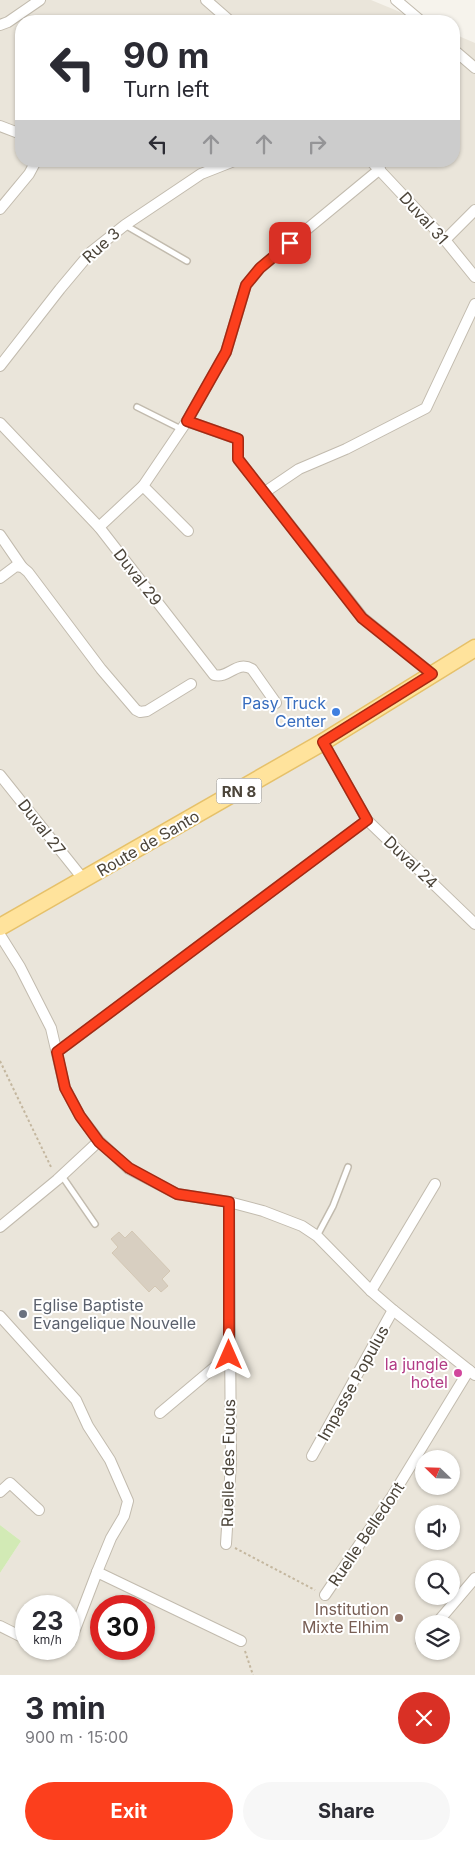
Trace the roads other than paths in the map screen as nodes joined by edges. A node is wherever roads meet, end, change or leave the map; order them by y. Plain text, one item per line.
1 (40, 0) edge
2 (206, 0) edge
3 (396, 0) edge
4 (18, 15) edge
5 (223, 15) edge
6 (414, 15) edge
7 (15, 17) edge
8 (0, 25) edge
9 (460, 55) edge
10 (475, 68) edge
11 (0, 126) edge
12 (15, 132) edge
13 (33, 167) edge
14 (219, 167) edge
15 (378, 167) edge
16 (380, 169) junction
17 (0, 209) edge
18 (475, 210) edge
19 (125, 225) junction
20 (445, 240) junction
21 (187, 261) dead end
22 (475, 277) edge
23 (475, 304) edge
24 (0, 366) edge
25 (137, 407) dead end
26 (0, 423) edge
27 (184, 425) junction
28 (143, 486) junction
29 (265, 492) junction
30 (99, 527) junction
31 (188, 531) dead end
32 (0, 535) edge
33 (22, 567) junction
34 (0, 578) edge
35 (475, 648) edge
36 (432, 674) junction
37 (191, 684) dead end
38 (276, 703) dead end
39 (323, 742) junction
40 (0, 774) edge
41 (367, 820) junction
42 (84, 880) junction
43 (475, 924) edge
44 (0, 926) edge
45 (0, 935) edge
46 (57, 1052) junction
47 (99, 1142) junction
48 (348, 1167) dead end
49 (60, 1178) junction
50 (435, 1184) dead end
51 (229, 1202) junction
52 (95, 1224) dead end
53 (0, 1226) edge
54 (317, 1236) junction
55 (371, 1291) junction
56 (393, 1310) junction
57 (0, 1316) edge
58 (229, 1355) junction
59 (472, 1372) edge
60 (160, 1414) dead end
61 (312, 1456) dead end
62 (0, 1492) edge
63 (39, 1510) dead end
64 (226, 1544) road end
65 (96, 1572) junction
66 (475, 1578) edge
67 (325, 1595) road end
68 (444, 1615) edge
69 (80, 1616) edge
70 (0, 1626) edge
71 (15, 1634) edge
72 (241, 1641) road end

1 - 4 street
2 - 5 street
3 - 6 street
7 - 8 street
9 - 10 street
11 - 12 street
13 - 17 street
14 - 19 street, Rue 3
15 - 16 street, Duval 31
16 - 20 street, Duval 31
16 - 27 street
18 - 20 street
19 - 21 lane
19 - 24 street, Rue 3
20 - 22 street, Duval 31
23 - 29 street
25 - 27 lane
26 - 30 street, Duval 29
27 - 28 street
27 - 29 street
28 - 30 street
28 - 31 street
29 - 36 street
30 - 38 street, Duval 29
32 - 33 street
33 - 34 street
33 - 37 street
35 - 36 main road, Route de Santo / RN 8
36 - 39 main road, Route de Santo / RN 8
39 - 41 street, Duval 24
39 - 42 main road, Route de Santo / RN 8
40 - 42 street, Duval 27
41 - 43 street, Duval 24
41 - 46 street
42 - 44 main road, Route de Santo / RN 8
45 - 46 street
46 - 47 street
47 - 49 street
47 - 51 street
48 - 54 lane
49 - 52 lane
49 - 53 street
50 - 55 street
51 - 54 street
51 - 58 street, Ruelle des Fucus
54 - 55 street
55 - 56 street
56 - 59 street
56 - 61 street, Impasse Populus
57 - 65 street
58 - 60 street
58 - 64 street, Ruelle des Fucus
59 - 67 street, Ruelle Belledont
62 - 63 street
65 - 69 street
65 - 72 street
66 - 68 street
70 - 71 street

